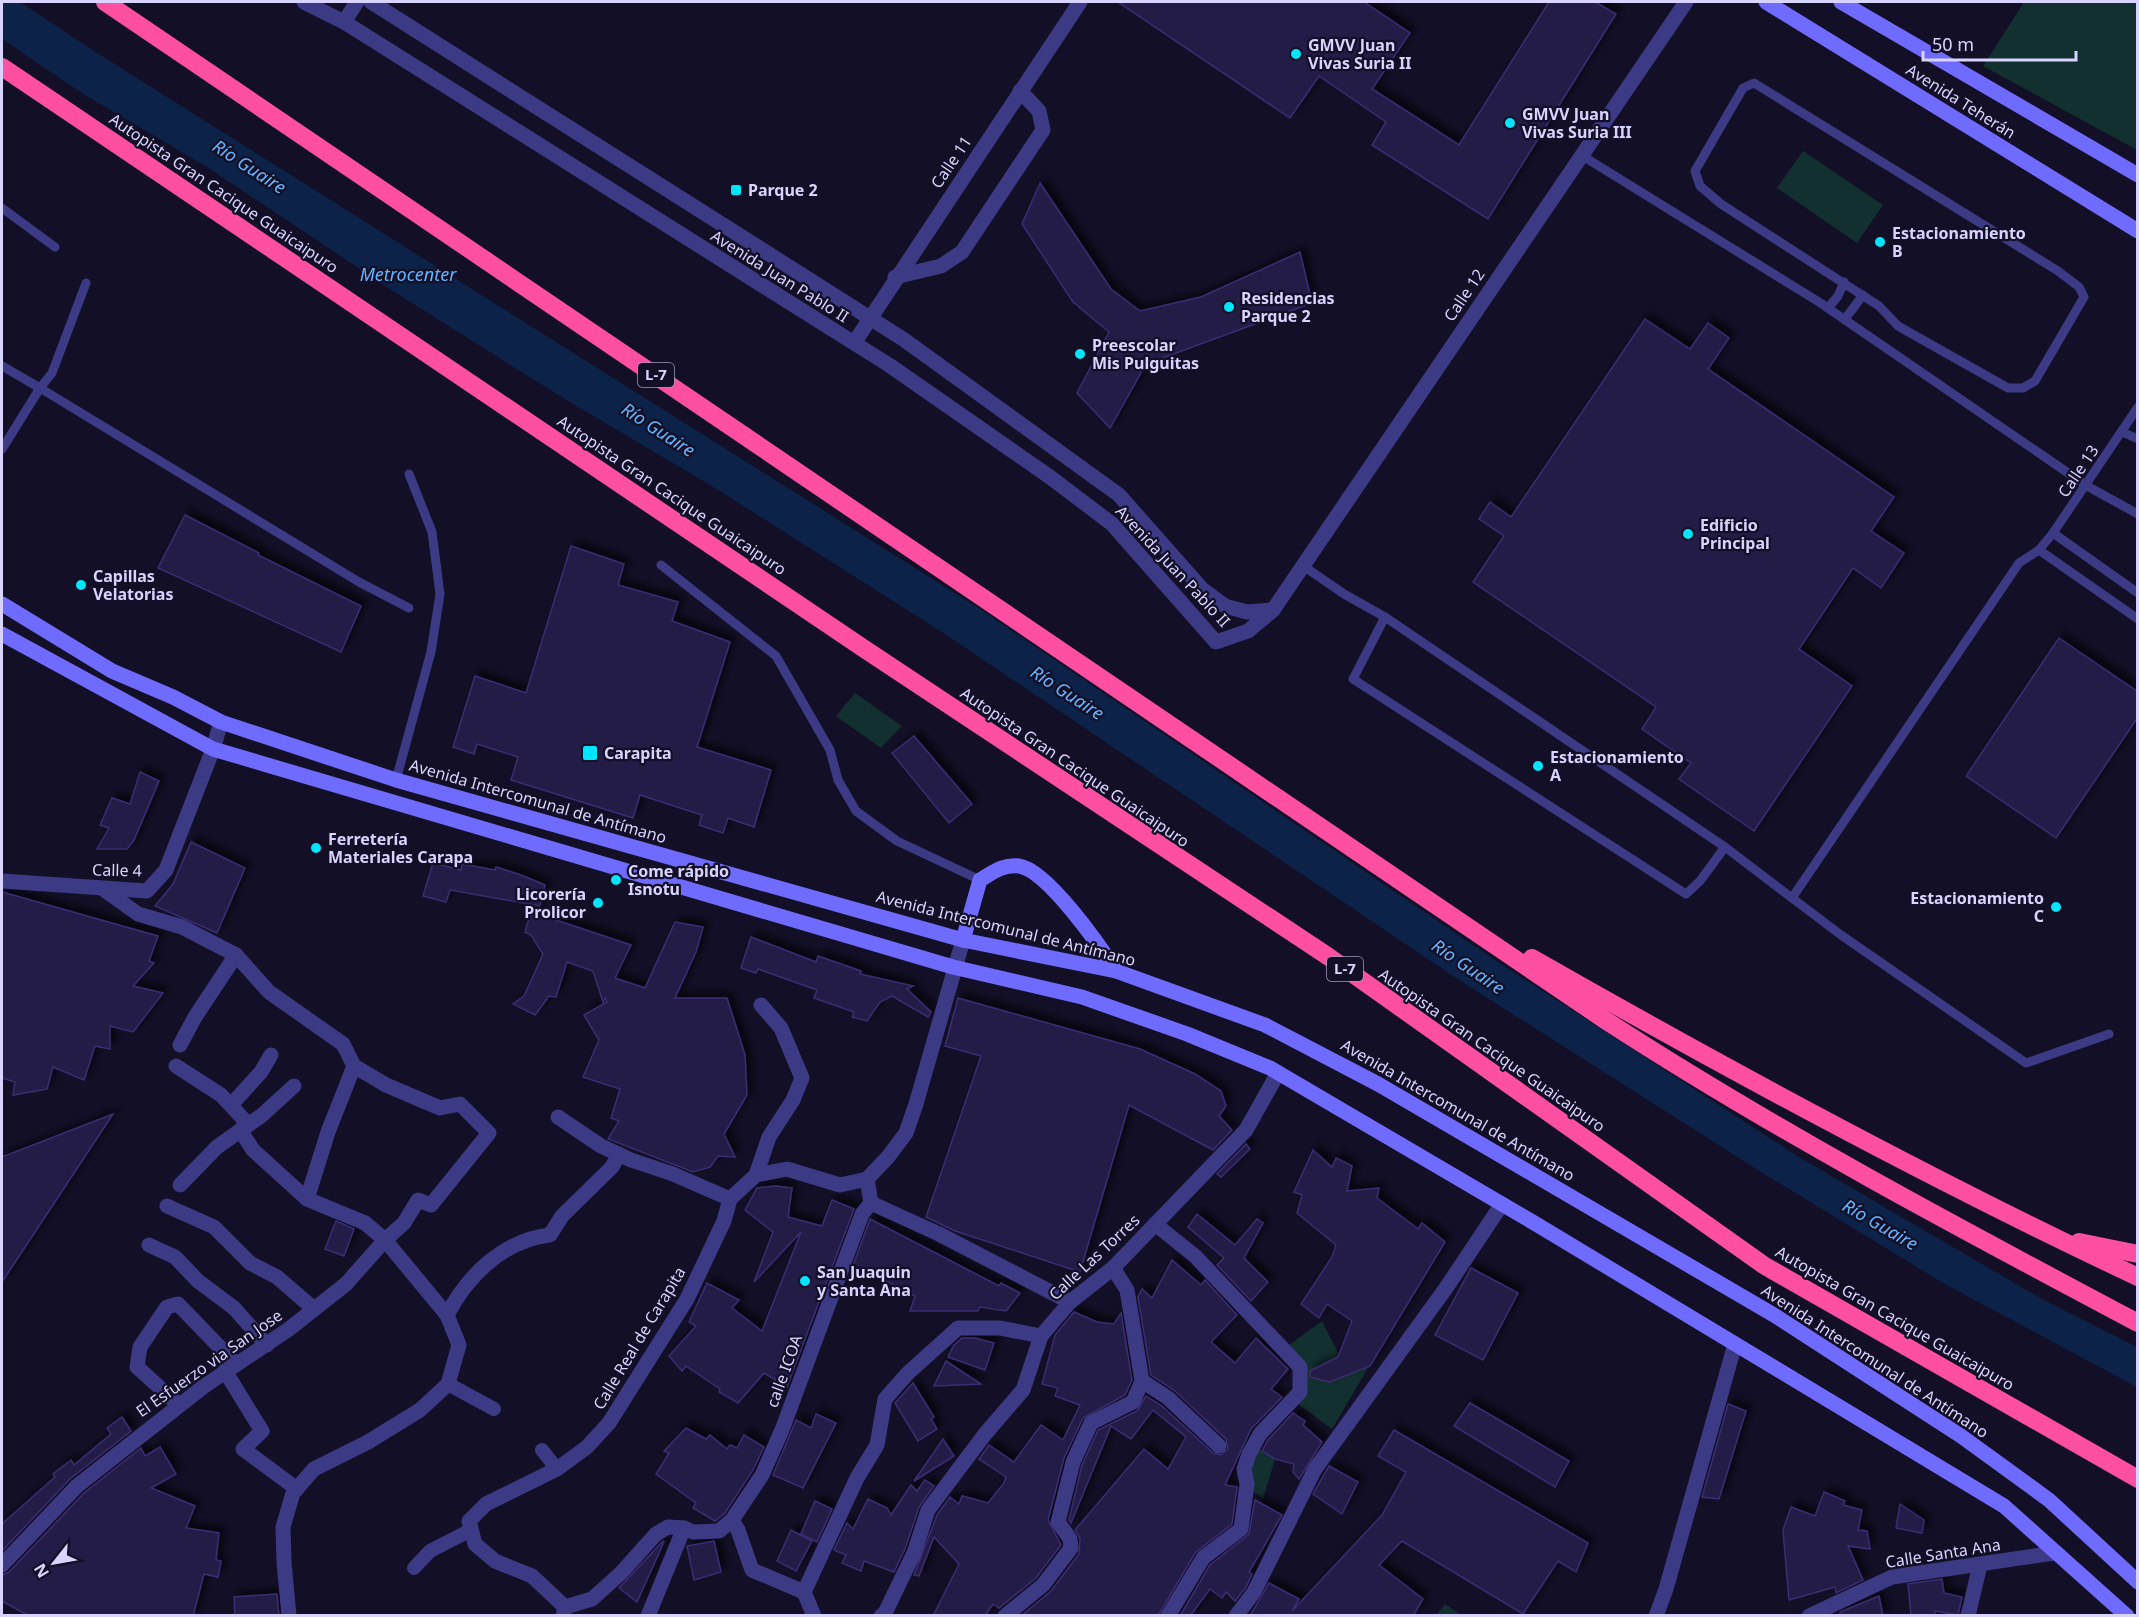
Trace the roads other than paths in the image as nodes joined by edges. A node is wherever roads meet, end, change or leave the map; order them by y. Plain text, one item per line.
1 (105, 2) edge
2 (304, 2) edge
3 (357, 2) edge
4 (371, 2) edge
5 (1080, 2) edge
6 (1686, 2) edge
7 (1766, 2) edge
8 (1841, 2) edge
9 (344, 22) junction
10 (2, 67) edge
11 (1020, 91) junction
12 (1581, 155) junction
13 (2138, 175) edge
14 (2, 208) edge
15 (2138, 231) edge
16 (55, 248) dead end
17 (895, 277) junction
18 (1844, 282) junction
19 (86, 283) dead end
20 (1863, 296) junction
21 (1828, 308) junction
22 (871, 317) junction
23 (1845, 319) junction
24 (854, 343) junction
25 (2, 366) edge
26 (40, 388) junction
27 (2138, 407) edge
28 (2122, 432) junction
29 (2138, 439) edge
30 (2, 449) edge
31 (408, 474) dead end
32 (2087, 486) junction
33 (2138, 514) edge
34 (2053, 533) junction
35 (2039, 550) junction
36 (661, 565) dead end
37 (1302, 565) junction
38 (2138, 593) edge
39 (2, 604) edge
40 (409, 608) dead end
41 (1273, 610) junction
42 (1385, 617) junction
43 (2138, 619) edge
44 (2, 634) edge
45 (221, 722) junction
46 (213, 749) junction
47 (396, 780) junction
48 (1725, 847) junction
49 (980, 880) junction
50 (2, 881) edge
51 (1400, 883) junction
52 (103, 889) junction
53 (1792, 898) junction
54 (963, 940) junction
55 (236, 955) junction
56 (954, 968) junction
57 (1116, 971) junction
58 (761, 1005) dead end
59 (2109, 1034) dead end
60 (180, 1046) dead end
61 (271, 1055) dead end
62 (176, 1066) dead end
63 (354, 1066) junction
64 (1278, 1073) junction
65 (294, 1086) dead end
66 (231, 1105) junction
67 (558, 1117) dead end
68 (244, 1127) junction
69 (619, 1154) junction
70 (756, 1175) junction
71 (867, 1179) junction
72 (180, 1185) dead end
73 (307, 1199) junction
74 (730, 1199) junction
75 (871, 1203) junction
76 (1502, 1204) junction
77 (167, 1206) dead end
78 (1155, 1224) junction
79 (2050, 1236) junction
80 (385, 1240) junction
81 (149, 1245) dead end
82 (2138, 1254) edge
83 (1113, 1268) junction
84 (2138, 1277) edge
85 (1070, 1302) junction
86 (314, 1309) junction
87 (447, 1315) junction
88 (2138, 1323) edge
89 (1041, 1335) junction
90 (1735, 1344) junction
91 (267, 1346) junction
92 (231, 1367) junction
93 (1142, 1381) junction
94 (448, 1384) junction
95 (179, 1405) junction
96 (494, 1409) dead end
97 (1220, 1446) dead end
98 (542, 1450) dead end
99 (557, 1469) junction
100 (2138, 1479) edge
101 (297, 1489) junction
102 (2049, 1500) junction
103 (732, 1520) junction
104 (684, 1528) junction
105 (471, 1530) junction
106 (2054, 1553) junction
107 (2, 1564) edge
108 (1980, 1565) junction
109 (414, 1568) dead end
110 (2138, 1571) edge
111 (2138, 1582) edge
112 (804, 1592) junction
113 (564, 1611) edge
114 (289, 1616) edge
115 (648, 1616) edge
116 (814, 1616) edge
117 (881, 1616) edge
118 (1005, 1616) edge
119 (1168, 1616) edge
120 (1236, 1616) edge
121 (1656, 1616) edge
122 (1809, 1616) edge
123 (1968, 1616) edge
124 (2127, 1616) edge

1 - 51 highway, L-7
2 - 9 street, Avenida Juan Pablo II
3 - 9 street
4 - 22 street, Avenida Juan Pablo II
5 - 11 street, Calle 11
6 - 12 street, Calle 12
7 - 15 main road, Avenida Teherán
8 - 13 main road, Avenida Teherán
9 - 24 street, Avenida Juan Pablo II
10 - 100 highway, Autopista Gran Cacique Guaicaipuro / L-7
11 - 17 street, Calle 11
11 - 17 street
12 - 21 lane
12 - 37 street, Calle 12
14 - 16 lane
17 - 22 street, Calle 11
18 - 20 lane
18 - 20 lane
18 - 21 lane
19 - 26 lane
20 - 23 lane
21 - 23 lane
22 - 24 street, Calle 11
22 - 41 street, Avenida Juan Pablo II
23 - 32 lane
24 - 41 street, Avenida Juan Pablo II
25 - 26 lane
26 - 30 lane
26 - 40 lane
27 - 28 lane, Calle 13
28 - 29 lane
28 - 32 lane, Calle 13
31 - 47 lane
32 - 33 lane
32 - 34 lane, Calle 13
34 - 35 lane, Calle 13
34 - 38 lane
35 - 43 lane
35 - 53 lane, Calle 13
36 - 49 lane
37 - 41 street, Calle 12
37 - 42 lane
39 - 45 main road, Avenida Intercomunal de Antímano
42 - 48 lane
42 - 48 lane
44 - 46 main road
45 - 46 street
45 - 47 main road, Avenida Intercomunal de Antímano
46 - 52 street, Calle 4
46 - 56 main road
47 - 54 main road, Avenida Intercomunal de Antímano
48 - 53 lane
49 - 54 main road
49 - 57 main road
50 - 52 street, Calle 4
51 - 79 highway
51 - 88 highway, L-7
52 - 55 street
53 - 59 lane
54 - 56 street
54 - 57 main road, Avenida Intercomunal de Antímano
55 - 60 street
55 - 63 street
56 - 64 main road
56 - 71 street
57 - 102 main road, Avenida Intercomunal de Antímano
58 - 70 street
61 - 66 street
62 - 66 street
63 - 73 street
63 - 80 street, El Esfuerzo via San Jose
64 - 76 main road
64 - 78 street, Calle Las Torres
65 - 68 street
66 - 68 street
67 - 69 street
68 - 72 street
68 - 73 street
69 - 74 street
69 - 87 street
70 - 71 street
70 - 74 street, Calle Real de Carapita
71 - 75 street
73 - 80 street
74 - 99 street, Calle Real de Carapita
75 - 85 street
75 - 103 street, calle ICOA
76 - 90 main road
76 - 120 street
77 - 86 street
78 - 83 street, Calle Las Torres
78 - 119 street
79 - 82 highway
79 - 84 highway
80 - 86 street, El Esfuerzo via San Jose
80 - 87 street
81 - 91 street
83 - 85 street, Calle Las Torres
83 - 93 street
85 - 89 street, Calle Las Torres
86 - 91 street, El Esfuerzo via San Jose
87 - 94 street
89 - 112 street
89 - 117 street
90 - 106 main road
90 - 121 street
91 - 92 street, El Esfuerzo via San Jose
92 - 95 street, El Esfuerzo via San Jose
92 - 95 street
92 - 101 street
93 - 97 street
93 - 118 street
94 - 96 street
94 - 101 street
95 - 107 street, El Esfuerzo via San Jose
98 - 99 street
99 - 105 street, Calle Real de Carapita
101 - 114 street
102 - 110 main road
102 - 111 main road, Avenida Intercomunal de Antímano
103 - 104 street
103 - 112 street
104 - 113 street
104 - 115 street
105 - 109 street
105 - 113 street
106 - 108 street, Calle Santa Ana
106 - 124 main road
108 - 122 street, Calle Santa Ana
108 - 123 street
112 - 116 street

